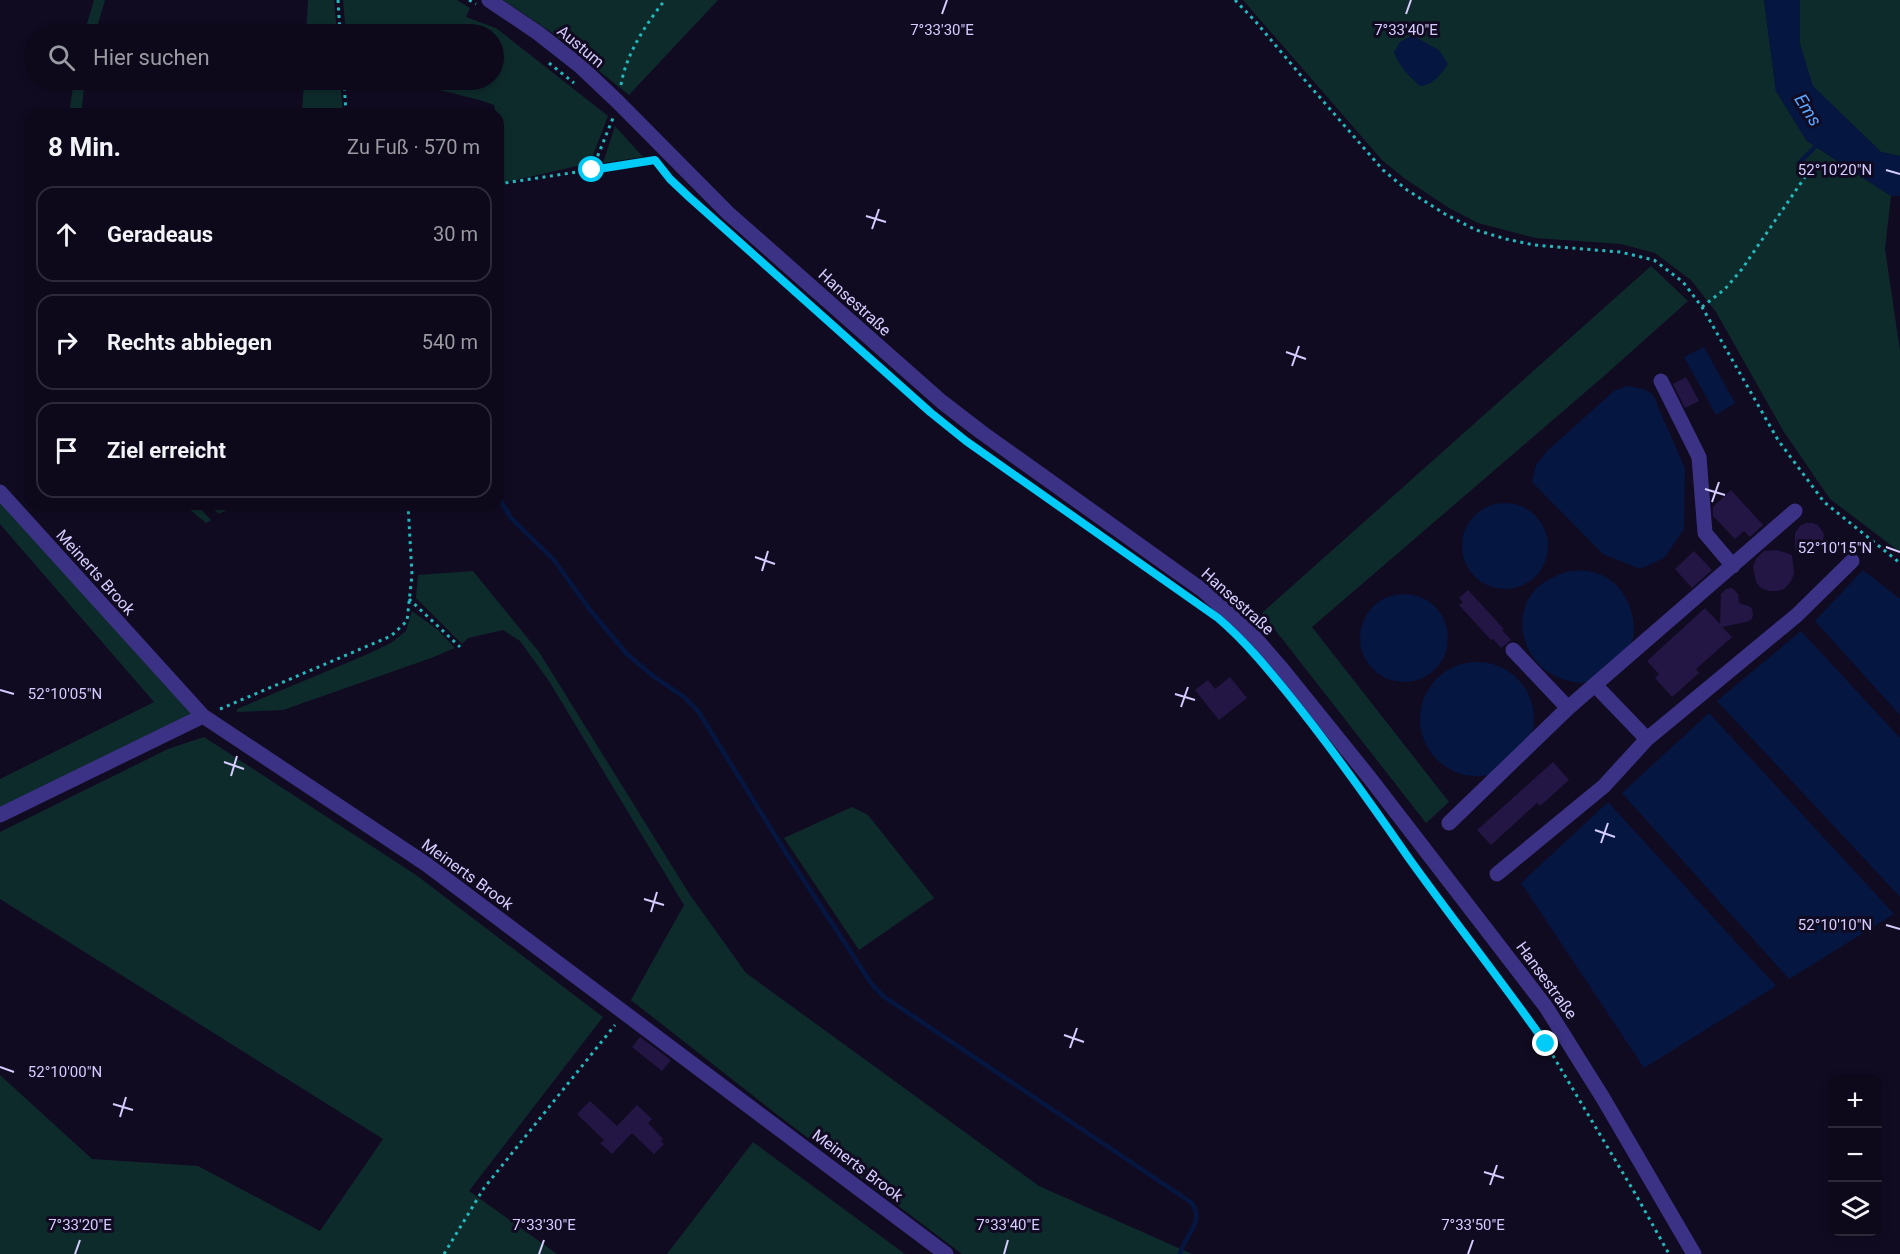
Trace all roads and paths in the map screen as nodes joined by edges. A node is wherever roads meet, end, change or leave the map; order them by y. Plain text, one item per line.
1 (338, 0) edge
2 (489, 0) edge
3 (665, 0) edge
4 (1235, 0) edge
5 (339, 24) edge
6 (345, 90) edge
7 (346, 108) edge
8 (616, 109) junction
9 (621, 123) dead end
10 (648, 153) dead end
11 (592, 170) junction
12 (662, 170) dead end
13 (1804, 177) dead end
14 (504, 183) edge
15 (689, 197) dead end
16 (1702, 307) junction
17 (1661, 381) dead end
18 (0, 492) edge
19 (408, 510) edge
20 (1795, 511) dead end
21 (1852, 561) dead end
22 (1900, 563) edge
23 (1733, 566) junction
24 (409, 599) junction
25 (460, 647) dead end
26 (1513, 650) dead end
27 (1595, 685) junction
28 (1568, 708) junction
29 (202, 716) junction
30 (1647, 739) junction
31 (0, 815) edge
32 (1449, 823) dead end
33 (1396, 839) dead end
34 (1497, 874) dead end
35 (624, 1013) junction
36 (444, 1254) edge
37 (946, 1254) edge
38 (1670, 1254) edge
39 (1694, 1254) edge

1 - 5 path
2 - 8 street, Austum
3 - 8 path
4 - 16 path
6 - 7 path
8 - 9 path
8 - 11 path
8 - 39 street, Hansestraße
10 - 11 path
11 - 14 path
12 - 15 path
13 - 16 path
16 - 22 path
17 - 23 street
18 - 29 street, Meinerts Brook
19 - 24 path
20 - 23 street
21 - 30 street
23 - 27 street
24 - 25 path
24 - 29 path
26 - 28 street
27 - 28 street
27 - 30 street
28 - 32 street
29 - 31 street
29 - 35 street, Meinerts Brook
30 - 34 street
33 - 38 path
35 - 36 path
35 - 37 street, Meinerts Brook

